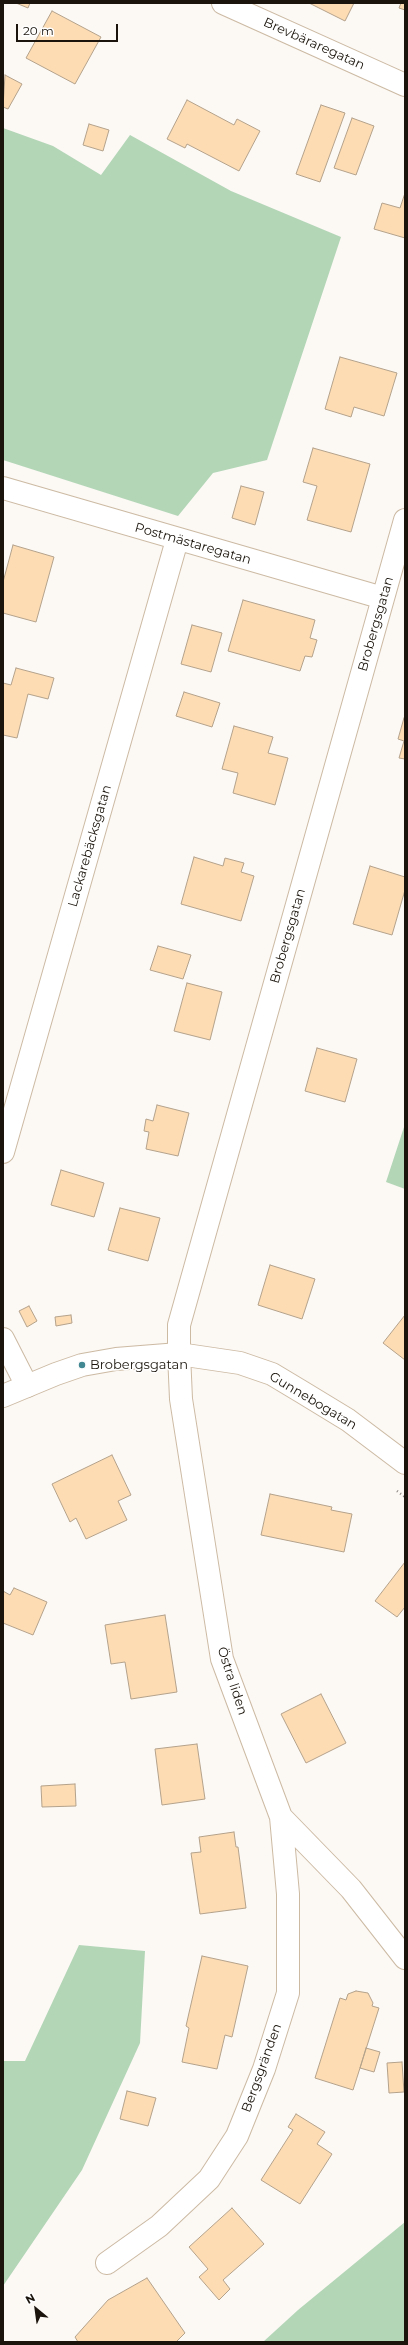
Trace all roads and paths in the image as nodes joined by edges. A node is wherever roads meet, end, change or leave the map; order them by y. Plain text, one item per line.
1 (223, 3) edge
2 (405, 85) edge
3 (3, 488) edge
4 (405, 520) edge
5 (177, 540) junction
6 (384, 598) junction
7 (3, 1152) edge
8 (3, 1339) edge
9 (179, 1354) junction
10 (27, 1386) junction
11 (3, 1396) edge
12 (405, 1463) edge
13 (281, 1817) junction
14 (405, 1958) edge
15 (107, 2263) dead end

1 - 2 street, Brevbäraregatan
3 - 5 street, Postmästaregatan
4 - 6 street, Brobergsgatan
5 - 6 street, Postmästaregatan
5 - 7 street, Lackarebäcksgatan
6 - 9 street, Brobergsgatan
8 - 10 street
9 - 10 street, Gunnebogatan
9 - 12 street, Gunnebogatan
9 - 13 street, Östra liden
10 - 11 street, Gunnebogatan
13 - 14 street, Östra liden
13 - 15 street, Bergsgränden

